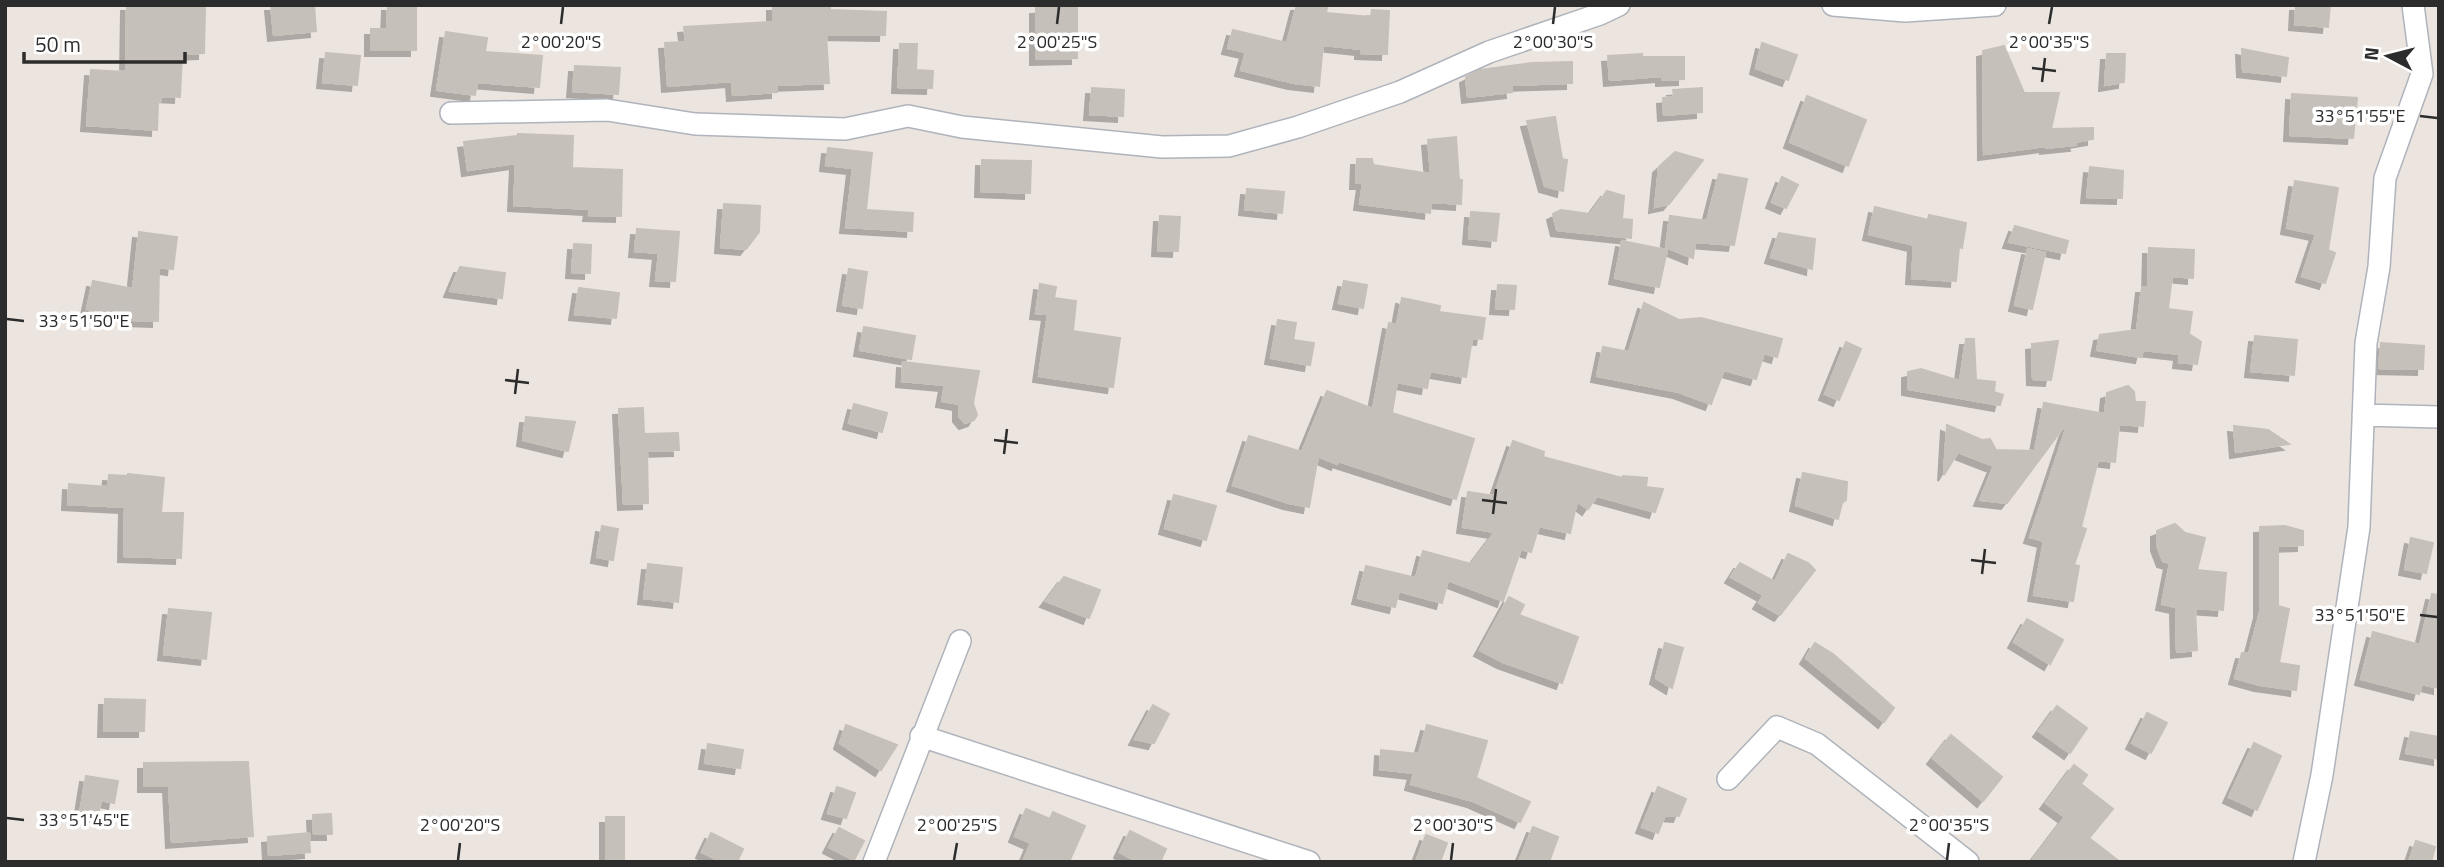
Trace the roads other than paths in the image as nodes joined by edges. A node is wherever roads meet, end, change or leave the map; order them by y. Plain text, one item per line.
1 (1619, 5) edge
2 (1833, 5) edge
3 (1995, 5) edge
4 (2413, 5) edge
5 (451, 113) dead end
6 (2363, 415) junction
7 (2439, 417) edge
8 (960, 641) dead end
9 (921, 736) junction
10 (1728, 779) dead end
11 (874, 862) edge
12 (1309, 862) edge
13 (1968, 862) edge
14 (2304, 862) edge

1 - 5 street
2 - 3 street
4 - 6 street
6 - 7 street
6 - 14 street
8 - 9 street
9 - 11 street
9 - 12 street
10 - 13 street

